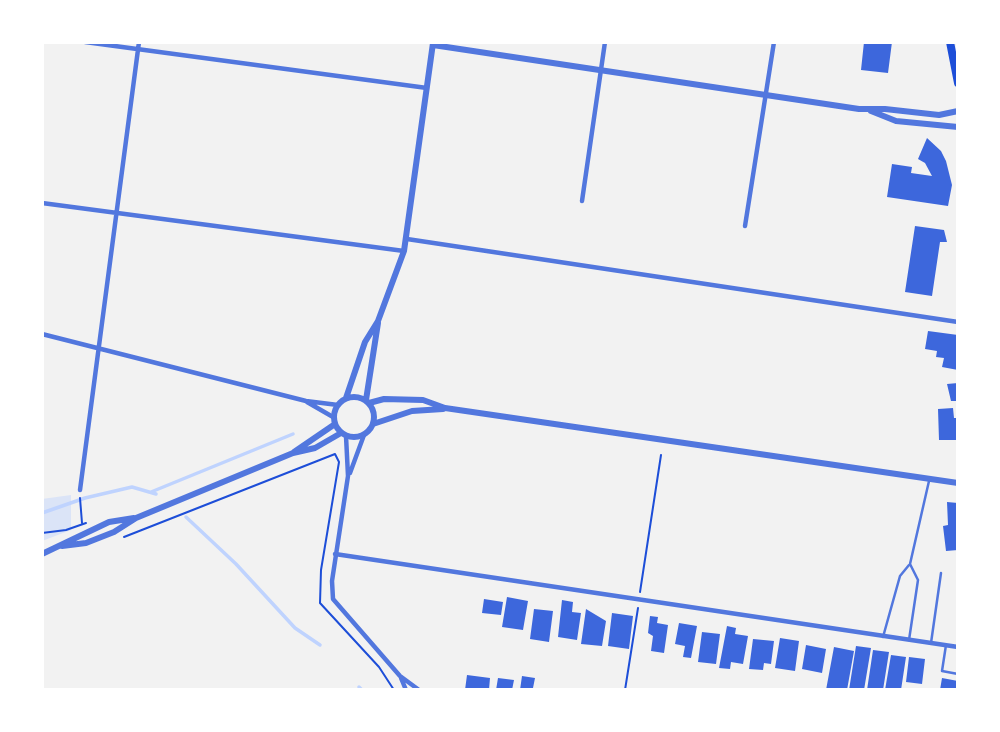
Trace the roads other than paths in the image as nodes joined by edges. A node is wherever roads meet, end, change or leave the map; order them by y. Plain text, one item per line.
1 (85, 42) edge
2 (139, 42) edge
3 (605, 42) edge
4 (774, 42) edge
5 (950, 42) edge
6 (433, 43) edge
7 (138, 49) junction
8 (601, 70) junction
9 (958, 83) edge
10 (427, 88) junction
11 (765, 95) junction
12 (870, 111) junction
13 (958, 111) edge
14 (958, 127) edge
15 (582, 201) dead end
16 (42, 203) edge
17 (116, 213) junction
18 (745, 226) dead end
19 (407, 239) junction
20 (404, 251) junction
21 (379, 321) junction
22 (958, 322) edge
23 (42, 334) edge
24 (98, 348) junction
25 (346, 398) junction
26 (306, 401) junction
27 (368, 402) junction
28 (338, 405) junction
29 (445, 408) junction
30 (334, 421) junction
31 (373, 424) junction
32 (344, 434) junction
33 (364, 435) junction
34 (293, 453) junction
35 (348, 476) junction
36 (929, 480) junction
37 (958, 484) edge
38 (80, 490) road end
39 (42, 554) edge
40 (335, 554) junction
41 (910, 564) junction
42 (941, 573) dead end
43 (883, 637) junction
44 (909, 640) junction
45 (931, 643) junction
46 (946, 645) junction
47 (958, 647) edge
48 (958, 674) edge
49 (400, 676) junction
50 (406, 690) edge
51 (419, 690) edge

1 - 7 street
2 - 7 street
3 - 8 street
4 - 11 street
5 - 9 highway
6 - 8 street
6 - 10 street
7 - 10 street
7 - 17 street
8 - 11 street
8 - 15 street
10 - 19 street
11 - 12 street
11 - 18 street
12 - 13 street
12 - 14 street
16 - 17 street
17 - 20 street
17 - 24 street
19 - 20 street
19 - 22 street
20 - 21 street
21 - 25 street
21 - 27 street
23 - 24 street
24 - 26 street
24 - 38 street
25 - 27 street
25 - 28 street
26 - 28 street
26 - 30 street
27 - 29 street
27 - 31 street
28 - 30 street
29 - 31 street
29 - 36 street
30 - 32 street
30 - 34 street
31 - 33 street
32 - 33 street
32 - 34 street
32 - 35 street
33 - 35 street
34 - 39 street
35 - 40 street
36 - 37 street
36 - 41 lane
40 - 43 street
40 - 49 street
41 - 43 lane
41 - 44 lane
42 - 45 lane
43 - 44 street
44 - 45 street
45 - 46 street
46 - 47 street
46 - 48 lane
49 - 50 street
49 - 51 street

